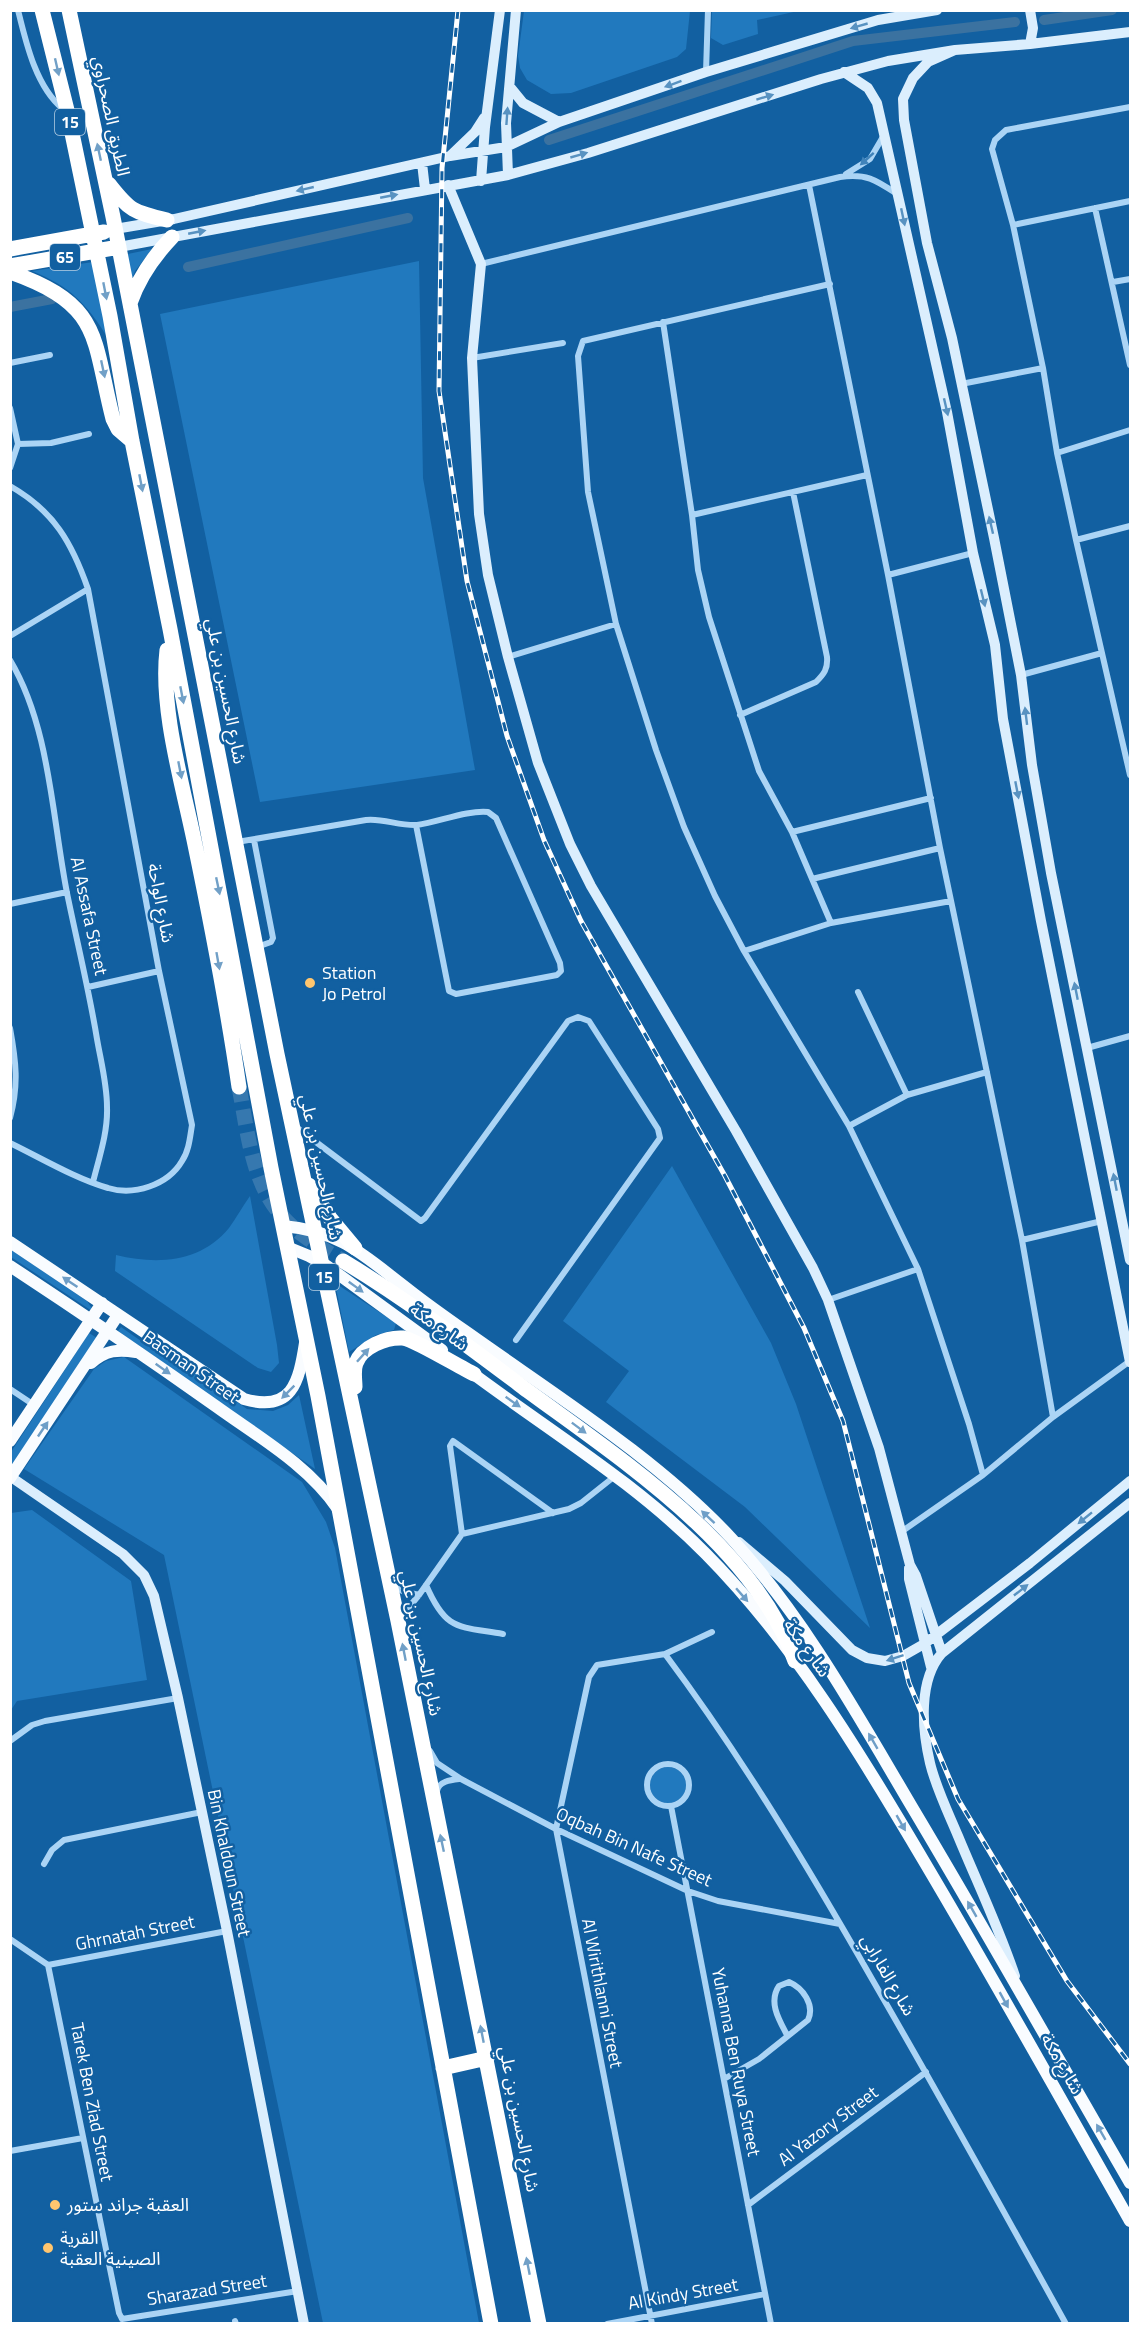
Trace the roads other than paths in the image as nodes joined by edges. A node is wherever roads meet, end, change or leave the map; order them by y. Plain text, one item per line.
1 (18, 10) edge
2 (42, 10) edge
3 (69, 10) edge
4 (500, 10) edge
5 (516, 10) edge
6 (708, 10) edge
7 (937, 10) edge
8 (1030, 10) edge
9 (1131, 32) edge
10 (1030, 44) junction
11 (955, 50) junction
12 (706, 72) junction
13 (844, 72) junction
14 (509, 86) junction
15 (1131, 107) edge
16 (488, 113) junction
17 (68, 114) junction
18 (560, 123) junction
19 (885, 134) junction
20 (506, 147) junction
21 (483, 150) junction
22 (450, 156) junction
23 (422, 163) junction
24 (508, 175) junction
25 (840, 177) junction
26 (105, 179) junction
27 (481, 181) junction
28 (448, 185) junction
29 (809, 185) junction
30 (425, 189) junction
31 (899, 195) junction
32 (1131, 201) edge
33 (88, 204) junction
34 (1095, 208) junction
35 (167, 220) junction
36 (1013, 225) junction
37 (116, 229) junction
38 (94, 234) junction
39 (172, 237) junction
40 (56, 241) junction
41 (927, 243) junction
42 (909, 246) junction
43 (119, 247) junction
44 (10, 249) edge
45 (97, 251) junction
46 (481, 264) junction
47 (10, 266) edge
48 (10, 272) edge
49 (1131, 279) edge
50 (1113, 282) junction
51 (830, 284) junction
52 (130, 303) junction
53 (663, 322) junction
54 (563, 343) dead end
55 (50, 355) dead end
56 (472, 358) junction
57 (10, 363) edge
58 (1131, 365) edge
59 (1043, 368) junction
60 (961, 384) junction
61 (10, 408) edge
62 (1131, 430) edge
63 (89, 434) dead end
64 (132, 441) junction
65 (18, 444) junction
66 (1057, 453) junction
67 (10, 468) edge
68 (867, 475) junction
69 (10, 486) edge
70 (793, 492) junction
71 (692, 515) junction
72 (1131, 526) edge
73 (1076, 540) junction
74 (973, 553) junction
75 (888, 575) junction
76 (88, 589) junction
77 (616, 624) junction
78 (170, 629) junction
79 (10, 636) edge
80 (1102, 653) junction
81 (508, 657) junction
82 (10, 660) edge
83 (1021, 675) junction
84 (740, 715) junction
85 (1130, 772) edge
86 (931, 798) junction
87 (416, 825) junction
88 (792, 832) junction
89 (254, 840) junction
90 (236, 842) junction
91 (940, 849) junction
92 (1051, 873) junction
93 (1033, 877) junction
94 (812, 879) junction
95 (67, 892) junction
96 (951, 901) junction
97 (266, 903) junction
98 (10, 904) edge
99 (249, 908) junction
100 (831, 923) junction
101 (256, 947) junction
102 (744, 951) junction
103 (159, 971) junction
104 (88, 987) junction
105 (858, 992) dead end
106 (10, 1028) edge
107 (1131, 1036) edge
108 (1087, 1048) junction
109 (987, 1072) junction
110 (239, 1088) tunnel mouth
111 (907, 1095) junction
112 (10, 1118) edge
113 (291, 1123) junction
114 (849, 1126) junction
115 (10, 1143) edge
116 (300, 1169) junction
117 (93, 1182) junction
118 (1102, 1221) junction
119 (283, 1226) junction
120 (314, 1230) junction
121 (1022, 1240) junction
122 (10, 1242) edge
123 (287, 1248) junction
124 (355, 1248) junction
125 (1131, 1260) edge
126 (343, 1261) tunnel mouth
127 (321, 1263) junction
128 (10, 1266) edge
129 (918, 1269) junction
130 (828, 1300) junction
131 (102, 1303) junction
132 (73, 1307) junction
133 (118, 1315) junction
134 (92, 1320) junction
135 (108, 1330) junction
136 (306, 1339) junction
137 (516, 1340) dead end
138 (77, 1342) junction
139 (139, 1352) junction
140 (1130, 1361) edge
141 (83, 1369) junction
142 (474, 1374) junction
143 (10, 1389) edge
144 (35, 1405) junction
145 (354, 1411) junction
146 (1053, 1417) junction
147 (10, 1441) edge
148 (615, 1475) junction
149 (983, 1475) junction
150 (11, 1477) edge
151 (1131, 1481) edge
152 (1131, 1503) edge
153 (339, 1511) junction
154 (553, 1513) junction
155 (902, 1532) junction
156 (462, 1534) junction
157 (729, 1536) junction
158 (910, 1565) junction
159 (387, 1572) junction
160 (426, 1585) junction
161 (419, 1595) junction
162 (398, 1621) junction
163 (712, 1632) dead end
164 (503, 1634) dead end
165 (935, 1636) junction
166 (924, 1644) junction
167 (942, 1653) junction
168 (665, 1654) junction
169 (795, 1661) junction
170 (931, 1667) junction
171 (178, 1698) junction
172 (420, 1734) junction
173 (10, 1741) edge
174 (461, 1779) junction
175 (434, 1803) junction
176 (671, 1806) junction
177 (202, 1812) junction
178 (556, 1829) junction
179 (44, 1864) dead end
180 (688, 1891) junction
181 (840, 1924) junction
182 (227, 1931) junction
183 (10, 1939) edge
184 (48, 1965) junction
185 (1020, 1990) junction
186 (787, 2035) junction
187 (487, 2058) junction
188 (443, 2068) junction
189 (926, 2072) junction
190 (723, 2079) junction
191 (83, 2138) junction
192 (10, 2151) edge
193 (1131, 2183) edge
194 (748, 2205) junction
195 (1131, 2220) edge
196 (298, 2291) junction
197 (765, 2294) junction
198 (650, 2315) junction
199 (120, 2321) edge
200 (304, 2324) edge
201 (491, 2324) edge
202 (539, 2324) edge
203 (607, 2324) edge
204 (652, 2324) edge
205 (771, 2324) edge
206 (1066, 2324) edge

1 - 17 street
2 -> 17 highway, 15
26 -> 3 highway, الطريق الصحراوي / 15
4 - 16 street
5 - 14 street
6 - 12 street
7 -> 12 street
8 - 10 street
9 - 10 street
10 - 11 street
11 - 13 street
11 - 41 street
12 -> 18 street
13 - 19 street
24 -> 13 street
14 - 18 street
20 -> 14 street
15 - 36 street
16 - 21 street
16 - 22 street
17 - 33 highway, 15
18 - 20 street
19 -> 25 street
19 - 31 street
20 - 21 street
20 - 24 street
21 - 22 street
21 - 27 street
22 - 23 street
23 - 30 street
23 -> 35 street
24 - 27 street
25 - 29 street
25 - 31 street
26 - 35 highway
26 - 37 highway, الطريق الصحراوي / 15
27 - 28 street
28 - 30 street
28 - 46 street
29 - 46 street
29 - 51 street
39 -> 30 street
31 -> 42 street
32 - 34 street
33 - 38 highway, 15
33 - 40 highway
34 - 36 street
34 - 50 street
35 - 37 street
36 - 59 street
37 - 38 highway, 65
37 - 43 highway, شارع الحسين بن علي / 15
38 - 40 highway, 65
38 - 45 highway, 15
39 - 43 street
39 - 52 highway
40 - 44 highway, 65
41 - 42 street
41 - 60 street
42 -> 74 street
43 - 45 highway, 65
43 - 52 highway, شارع الحسين بن علي / 15
45 - 47 highway, 65
45 -> 64 highway, 15
46 - 56 street
48 -> 64 highway
49 - 50 street
50 - 58 street
51 - 53 street
51 - 68 street
52 - 90 highway, شارع الحسين بن علي / 15
53 - 71 street
53 - 77 street
54 - 56 street
55 - 57 street
56 - 81 street
59 - 60 street
59 - 66 street
83 -> 60 street
61 - 65 street
62 - 66 street
63 - 65 street
64 -> 78 highway, 15
65 - 67 street
66 - 73 street
68 - 70 street
68 - 75 street
69 - 76 street, شارع الواحة
70 - 71 street
70 - 84 street
71 - 84 street
72 - 73 street
73 - 80 street
74 - 75 street
74 -> 93 street
75 - 86 street
76 - 79 street
76 - 103 street, شارع الواحة
77 - 81 street
77 - 102 street
78 -> 110 highway
78 -> 119 highway, 15
80 - 83 street
80 - 85 street
81 - 130 street
82 - 95 street, Al Assafa Street
92 -> 83 street
84 - 88 street
86 - 88 street
86 - 91 street
87 - 87 street
87 - 89 street
88 - 94 street
89 - 90 street
89 - 97 street
90 - 99 highway, شارع الحسين بن علي / 15
91 - 94 street
91 - 96 street
92 - 93 street
108 -> 92 street
93 - 118 street
94 - 100 street
95 - 98 street
95 - 104 street, Al Assafa Street
96 - 100 street
96 - 109 street
97 - 99 street
97 - 101 street
99 - 101 highway, شارع الحسين بن علي / 15
100 - 102 street
101 - 113 highway, شارع الحسين بن علي / 15
102 - 114 street
103 - 104 street
103 - 117 street, شارع الواحة
104 - 117 street, Al Assafa Street
105 - 111 street
106 - 112 street
107 - 108 street
125 -> 108 street
109 - 111 street
109 - 121 street
111 - 114 street
113 - 116 highway, شارع الحسين بن علي / 15
113 - 137 street
114 - 129 street
115 - 117 street, شارع الواحة
116 - 120 highway, شارع الحسين بن علي / 15
116 - 124 highway
118 - 121 street
118 - 140 street
119 - 120 main road, شارع مكة
119 - 123 highway, 15
120 - 124 main road, شارع مكة
120 - 127 highway, شارع الحسين بن علي / 15
121 - 146 street
131 -> 122 main road, Basman Street
123 - 127 main road, شارع مكة
123 - 136 highway, 15
157 -> 124 main road, شارع مكة
126 -> 169 highway
127 -> 142 main road, شارع مكة
127 - 145 highway, شارع الحسين بن علي / 15
128 - 132 main road, Basman Street
129 - 130 street
129 - 149 street
130 - 155 street
131 - 133 main road, Basman Street
131 - 134 main road
132 - 134 main road, Basman Street
132 - 138 main road
133 - 135 main road
136 -> 133 main road, Basman Street
134 - 135 main road, Basman Street
134 - 138 main road
135 - 139 main road, Basman Street
135 - 141 main road
136 - 153 highway, 15
138 - 144 main road
139 - 141 main road
139 -> 153 main road, Basman Street
140 - 146 street
150 -> 141 main road
145 -> 142 highway
142 -> 148 main road, شارع مكة
143 - 144 street
144 - 147 main road
145 - 159 highway, شارع الحسين بن علي / 15
146 - 149 street
148 - 154 street
148 -> 169 main road, شارع مكة
149 - 155 street
150 - 171 street, Bin Khaldoun Street
151 -> 165 street
167 -> 152 street
153 - 188 highway, 15
154 - 156 street
154 - 156 street
155 - 158 street
156 - 160 street
166 -> 157 street
185 -> 157 main road, شارع مكة
158 - 165 street
158 - 166 street
159 - 161 street
159 - 162 highway, شارع الحسين بن علي / 15
160 - 161 street
160 - 164 street
161 - 162 street
172 -> 162 highway, شارع الحسين بن علي / 15
163 - 168 street
165 - 166 street
165 - 167 street
166 - 170 street
167 - 170 street
168 - 178 street, Al Wirithlanni Street
168 - 181 street, شارع الفارابي
169 -> 195 main road, شارع مكة
170 - 185 street
171 - 173 street
171 - 177 street, Bin Khaldoun Street
172 - 174 street, Oqbah Bin Nafe Street
172 - 175 highway, شارع الحسين بن علي / 15
174 - 175 street
174 - 178 street, Oqbah Bin Nafe Street
187 -> 175 highway, شارع الحسين بن علي / 15
176 - 176 street
176 - 180 street, Yuhanna Ben Ruya Street
177 - 179 street
177 - 182 street, Bin Khaldoun Street
178 - 180 street, Oqbah Bin Nafe Street
178 - 198 street, Al Wirithlanni Street
180 - 181 street, Oqbah Bin Nafe Street
180 - 190 street, Yuhanna Ben Ruya Street
181 - 189 street, شارع الفارابي
182 - 184 street, Ghrnatah Street
182 - 196 street, Bin Khaldoun Street
183 - 184 street
184 - 191 street, Tarek Ben Ziad Street
193 -> 185 main road, شارع مكة
186 - 186 street
186 - 190 street
187 - 188 highway
202 -> 187 highway, شارع الحسين بن علي / 15
188 - 201 highway, 15
189 - 194 street, Al Yazory Street
189 - 206 street, شارع الفارابي
190 - 194 street, Yuhanna Ben Ruya Street
191 - 192 street
191 - 199 street, Tarek Ben Ziad Street
194 - 197 street, Yuhanna Ben Ruya Street
196 - 199 street, Sharazad Street
196 - 200 street, Bin Khaldoun Street
197 - 198 street, Al Kindy Street
197 - 205 street, Yuhanna Ben Ruya Street
198 - 203 street, Al Kindy Street
198 - 204 street, Al Wirithlanni Street

